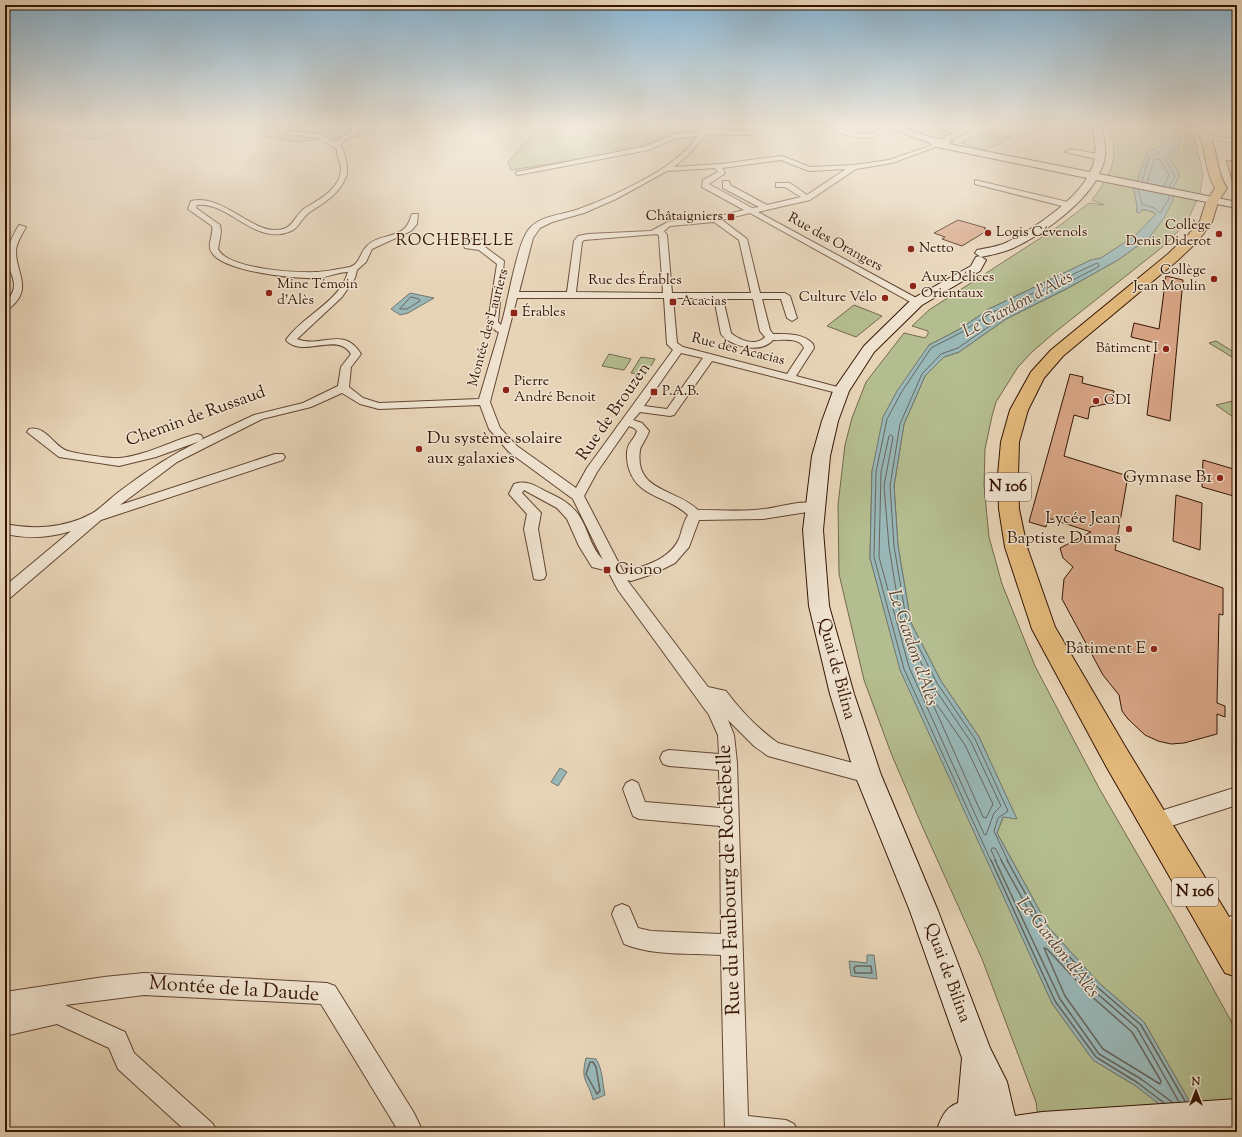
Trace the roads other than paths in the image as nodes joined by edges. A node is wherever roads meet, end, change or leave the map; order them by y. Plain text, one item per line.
1 (341, 179) edge
2 (647, 179) edge
3 (711, 179) edge
4 (837, 179) edge
5 (1094, 179) joint
6 (1215, 179) edge
7 (978, 182) dead end
8 (726, 183) dead end
9 (779, 185) dead end
10 (807, 198) junction
11 (1209, 199) junction
12 (1069, 205) junction
13 (1237, 205) edge
14 (766, 207) junction
15 (750, 211) junction
16 (415, 216) dead end
17 (716, 219) junction
18 (22, 227) dead end
19 (659, 231) junction
20 (480, 247) dead end
21 (351, 270) junction
22 (513, 295) junction
23 (572, 295) junction
24 (667, 295) junction
25 (718, 295) junction
26 (756, 296) junction
27 (922, 299) junction
28 (5, 308) edge
29 (792, 318) dead end
30 (505, 331) junction
31 (770, 337) junction
32 (679, 349) junction
33 (710, 357) junction
34 (789, 378) junction
35 (344, 388) junction
36 (841, 391) junction
37 (484, 402) junction
38 (307, 405) junction
39 (637, 408) junction
40 (626, 422) junction
41 (33, 432) dead end
42 (279, 457) dead end
43 (578, 496) junction
44 (815, 507) junction
45 (695, 515) junction
46 (99, 516) junction
47 (5, 529) edge
48 (613, 564) junction
49 (539, 575) dead end
50 (631, 576) dead end
51 (5, 594) edge
52 (703, 693) junction
53 (669, 758) dead end
54 (728, 763) junction
55 (868, 775) junction
56 (632, 789) dead end
57 (1237, 796) edge
58 (730, 818) junction
59 (1155, 822) junction
60 (622, 914) dead end
61 (1235, 928) edge
62 (731, 945) junction
63 (1237, 961) edge
64 (5, 1003) edge
65 (5, 1025) edge
66 (1237, 1116) edge
67 (995, 1128) edge
68 (737, 1130) edge
69 (205, 1132) edge
70 (411, 1132) edge
71 (786, 1132) edge

1 - 21 street
2 - 22 street, Montée des Lauriers
3 - 15 street, Rue des Orangers
4 - 10 street
5 - 11 main road
5 - 12 main road, Quai de Bilina
6 - 11 main road, N 106
7 - 12 street
8 - 14 street
9 - 10 street
10 - 14 street
11 - 13 main road
11 - 59 main road, N 106
12 - 27 main road, Quai de Bilina
14 - 15 street
15 - 17 street
15 - 27 street, Rue des Orangers
16 - 21 street
17 - 19 street
17 - 26 street
18 - 28 street
19 - 23 street
19 - 24 street, Rue des Acacias
20 - 30 street
21 - 35 street
22 - 23 street, Rue des Érables
22 - 30 street, Montée des Lauriers
23 - 24 street, Rue des Érables
24 - 25 street, Rue des Érables
24 - 32 street, Rue des Acacias
25 - 26 street, Rue des Érables
25 - 31 street
26 - 29 street, Rue des Érables
26 - 31 street
27 - 36 main road, Quai de Bilina
30 - 37 street, Montée des Lauriers
31 - 34 street
32 - 33 street, Rue des Acacias
32 - 39 street, Rue de Brouzen
33 - 34 street, Rue des Acacias
33 - 39 street
34 - 36 street, Rue des Acacias
35 - 37 street
35 - 38 street
36 - 44 main road, Quai de Bilina
37 - 43 street, Rue du Faubourg de Rochebelle
38 - 41 street, Chemin de Russaud
38 - 46 street
39 - 40 street, Rue de Brouzen
40 - 43 street, Rue de Brouzen
40 - 45 street
42 - 46 street
43 - 48 street, Rue du Faubourg de Rochebelle
44 - 45 street
44 - 55 main road, Quai de Bilina
45 - 50 street
46 - 47 street
46 - 51 street
48 - 49 street
48 - 52 street, Rue du Faubourg de Rochebelle
52 - 54 street, Rue du Faubourg de Rochebelle
52 - 55 street
53 - 54 street
54 - 58 street, Rue du Faubourg de Rochebelle
55 - 67 main road, Quai de Bilina
56 - 58 street
57 - 59 street
58 - 62 street, Rue du Faubourg de Rochebelle
59 - 61 main road, N 106
59 - 63 main road, N 106
60 - 62 street
62 - 68 street, Rue du Faubourg de Rochebelle
64 - 70 street, Montée de la Daude
65 - 69 street
66 - 67 main road
68 - 71 street

